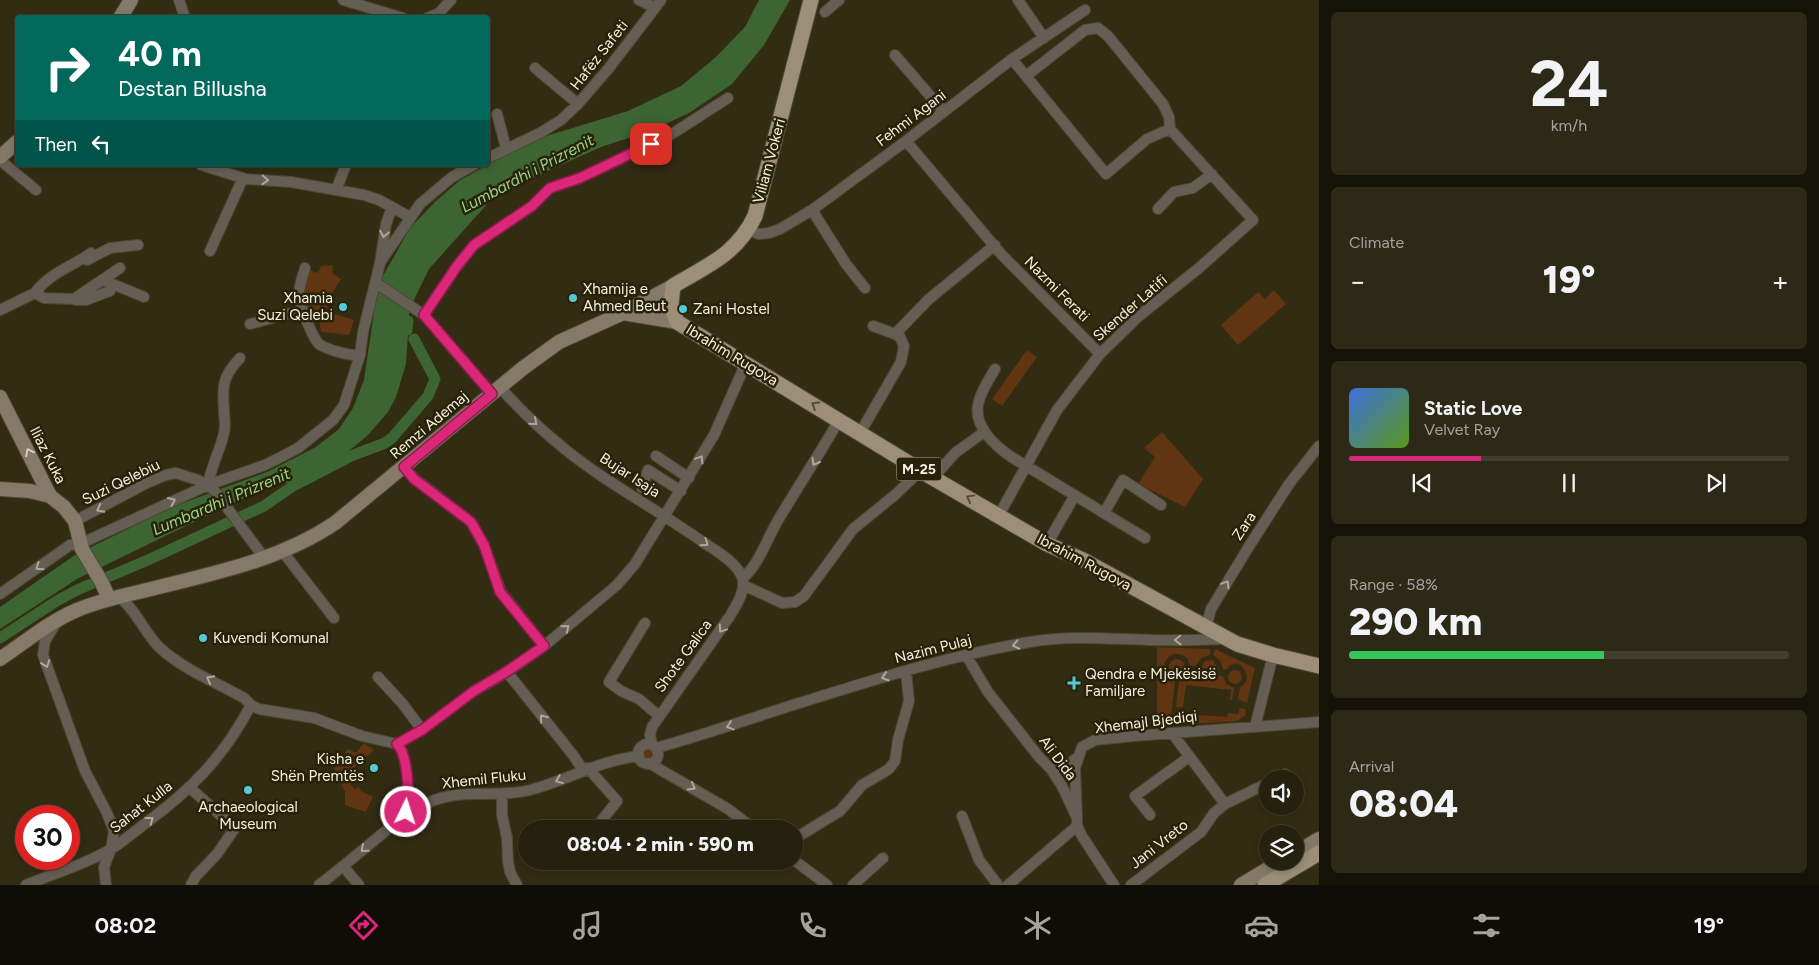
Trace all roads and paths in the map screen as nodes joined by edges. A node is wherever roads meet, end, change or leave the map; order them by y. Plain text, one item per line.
1 (131, 0) edge
2 (179, 0) edge
3 (343, 0) edge
4 (451, 0) edge
5 (640, 0) edge
6 (811, 0) edge
7 (839, 0) edge
8 (1018, 0) edge
9 (658, 3) edge
10 (1085, 10) dead end
11 (825, 12) dead end
12 (122, 15) edge
13 (184, 15) edge
14 (394, 15) edge
15 (436, 15) edge
16 (1044, 38) junction
17 (895, 55) dead end
18 (1012, 59) junction
19 (535, 68) dead end
20 (1026, 76) junction
21 (728, 98) dead end
22 (578, 104) junction
23 (944, 112) junction
24 (497, 114) dead end
25 (1170, 129) junction
26 (906, 141) junction
27 (15, 145) edge
28 (506, 148) junction
29 (490, 157) edge
30 (0, 158) edge
31 (207, 167) edge
32 (345, 167) edge
33 (470, 167) edge
34 (1212, 174) junction
35 (243, 178) junction
36 (36, 190) dead end
37 (336, 190) junction
38 (392, 207) junction
39 (1158, 209) dead end
40 (812, 210) junction
41 (410, 217) junction
42 (748, 230) junction
43 (138, 245) dead end
44 (995, 245) junction
45 (210, 251) dead end
46 (91, 253) dead end
47 (82, 259) junction
48 (380, 263) junction
49 (120, 268) dead end
50 (305, 268) dead end
51 (103, 280) junction
52 (380, 285) junction
53 (673, 286) junction
54 (865, 288) dead end
55 (110, 291) dead end
56 (35, 293) junction
57 (144, 297) dead end
58 (74, 300) junction
59 (0, 310) edge
60 (304, 312) junction
61 (421, 312) junction
62 (623, 313) junction
63 (677, 322) junction
64 (250, 324) dead end
65 (873, 326) dead end
66 (895, 334) junction
67 (1100, 354) junction
68 (360, 355) junction
69 (240, 358) dead end
70 (746, 364) junction
71 (995, 369) dead end
72 (496, 390) junction
73 (0, 397) edge
74 (839, 420) junction
75 (984, 432) junction
76 (860, 433) junction
77 (1319, 446) edge
78 (656, 456) dead end
79 (1026, 465) junction
80 (404, 467) junction
81 (927, 474) junction
82 (689, 478) junction
83 (211, 487) junction
84 (642, 488) dead end
85 (0, 489) edge
86 (680, 491) junction
87 (1075, 494) junction
88 (50, 496) junction
89 (1161, 505) dead end
90 (1104, 513) junction
91 (665, 515) junction
92 (999, 515) junction
93 (76, 522) junction
94 (1145, 538) dead end
95 (1047, 544) junction
96 (81, 546) junction
97 (283, 552) junction
98 (265, 559) junction
99 (743, 582) junction
100 (0, 594) edge
101 (114, 598) junction
102 (334, 618) dead end
103 (58, 620) junction
104 (645, 623) dead end
105 (1206, 628) junction
106 (1227, 639) junction
107 (544, 646) junction
108 (966, 655) junction
109 (1273, 655) junction
110 (0, 659) edge
111 (1319, 666) edge
112 (906, 671) junction
113 (506, 672) junction
114 (378, 677) dead end
115 (251, 705) junction
116 (659, 716) junction
117 (1319, 722) edge
118 (1255, 727) junction
119 (422, 730) junction
120 (1172, 733) junction
121 (397, 744) junction
122 (654, 746) junction
123 (639, 756) junction
124 (1078, 757) junction
125 (1189, 757) junction
126 (650, 763) junction
127 (585, 769) junction
128 (1051, 769) junction
129 (1259, 787) edge
130 (190, 788) junction
131 (502, 795) junction
132 (1225, 804) junction
133 (1150, 815) dead end
134 (962, 816) dead end
135 (402, 818) junction
136 (602, 820) edge
137 (742, 820) edge
138 (1077, 822) junction
139 (803, 834) edge
140 (1319, 839) edge
141 (1304, 848) edge
142 (111, 849) junction
143 (1319, 853) edge
144 (883, 858) dead end
145 (343, 866) junction
146 (803, 867) edge
147 (1266, 870) edge
148 (26, 885) edge
149 (106, 885) edge
150 (191, 885) edge
151 (319, 885) edge
152 (359, 885) edge
153 (517, 885) edge
154 (827, 885) edge
155 (853, 885) edge
156 (998, 885) edge
157 (1008, 885) edge
158 (1114, 885) edge
159 (1131, 885) edge
160 (1241, 885) edge
161 (1265, 885) edge

1 - 12 main road
2 - 13 street
3 - 14 street
4 - 15 street
5 - 9 street
6 - 42 main road, Viliam Vokeri
7 - 11 street
8 - 16 street
9 - 22 street, Hafëz Safeti
10 - 16 street, Fehmi Agani
16 - 18 street, Fehmi Agani
17 - 23 street
18 - 20 street
18 - 23 street, Fehmi Agani
19 - 22 street, Hafëz Safeti
20 - 25 street
20 - 25 street
21 - 61 street
22 - 28 street, Hafëz Safeti
23 - 26 street, Fehmi Agani
24 - 28 street
25 - 34 street, Skender Latifi
26 - 40 street, Fehmi Agani
26 - 44 street, Nazmi Ferati
27 - 30 main road
28 - 29 street, Hafëz Safeti
30 - 36 street
31 - 35 street
32 - 37 street
33 - 41 street
34 - 39 street
34 - 67 street, Skender Latifi
35 -> 37 street
35 - 45 street
37 - 38 street
38 - 41 street
38 -> 48 street
40 - 42 street, Fehmi Agani
40 - 54 street
41 - 48 street
42 - 53 main road, Viliam Vokeri
43 - 47 street
44 - 66 street
44 - 67 street, Nazmi Ferati
46 - 47 street
47 - 56 street
48 - 52 street
49 - 51 street
50 - 60 street
51 - 57 street
51 - 58 street
52 - 61 street, Bujar Isaja
52 - 68 street
53 - 62 main road, Viliam Vokeri
53 - 63 main road
55 - 58 street
56 - 58 street
56 - 59 street
60 - 64 street
60 - 68 street
61 - 72 street, Bujar Isaja
62 - 63 main road, Ibrahim Rugova
62 - 72 main road, Remzi Ademaj
63 - 70 main road, Ibrahim Rugova / M-25
65 - 66 street
66 - 76 street
67 - 79 street, Skender Latifi
68 - 83 street
69 - 83 street
74 -> 70 main road, Ibrahim Rugova / M-25
82 -> 70 street
71 - 75 street
72 - 80 main road, Remzi Ademaj
72 -> 91 street, Bujar Isaja
88 -> 73 main road, Iliaz Kuka
74 - 76 main road, Ibrahim Rugova / M-25
74 -> 99 street, Shote Galica
75 - 79 street
75 - 81 street
76 - 81 main road, Ibrahim Rugova / M-25
105 -> 77 street, Zara
78 - 82 street
79 - 87 street
79 - 92 street, Skender Latifi
80 - 97 main road, Remzi Ademaj
80 - 107 street
92 -> 81 main road, Ibrahim Rugova / M-25
81 - 99 street
82 - 86 street
83 -> 93 street, Suzi Qelebiu
96 -> 83 street
83 - 98 street
84 - 86 street
85 - 88 main road
86 - 91 street
87 - 90 street
87 - 95 street
88 - 93 main road, Iliaz Kuka
89 - 90 street
90 - 94 street
91 -> 99 street, Bujar Isaja
107 -> 91 street
92 - 95 main road, Ibrahim Rugova / M-25
93 - 96 main road
95 - 105 main road, Ibrahim Rugova / M-25
96 -> 100 street
96 - 101 main road
97 - 98 main road, Remzi Ademaj
97 - 102 street
98 - 101 main road, Remzi Ademaj
99 -> 116 street, Shote Galica
101 - 103 main road, Remzi Ademaj
115 -> 101 street
103 - 110 main road, Remzi Ademaj
103 -> 142 street
104 - 116 street
105 - 106 main road, Ibrahim Rugova / M-25
106 -> 108 street, Nazim Pulaj
106 - 109 main road, Ibrahim Rugova / M-25
107 - 113 street
108 - 112 street, Nazim Pulaj
108 - 128 street, Ali Dida
109 - 111 main road, Ibrahim Rugova / M-25
109 - 118 street
112 -> 122 street, Nazim Pulaj
112 - 139 street
113 - 119 street
127 -> 113 street
114 - 119 street
115 - 121 street
115 - 130 street, Sahat Kulla
116 - 122 street, Shote Galica
117 - 118 street, Xhemajl Bjediqi
118 - 120 street, Xhemajl Bjediqi
119 - 121 street
120 - 124 street, Xhemajl Bjediqi
120 - 125 street
121 - 135 street
122 - 123 street
122 - 126 street
123 - 126 street
123 - 127 street, Xhemil Fluku
124 - 128 street, Xhemajl Bjediqi
124 - 138 street
125 - 132 street
125 - 133 street, Jani Vreto
126 -> 137 street
127 -> 131 street, Xhemil Fluku
127 - 136 street
128 - 138 street, Ali Dida
129 - 132 street, Jani Vreto
142 -> 130 street, Sahat Kulla
130 - 150 street, Sahat Kulla
131 - 135 street, Xhemil Fluku
131 - 153 street
132 - 159 street, Jani Vreto
134 - 156 street
135 -> 145 street, Xhemil Fluku
138 - 157 street
138 - 158 street, Ali Dida
140 - 141 main road
142 - 148 street, Sahat Kulla
142 - 149 street
143 - 161 main road
144 - 155 street
145 - 151 street, Xhemil Fluku
145 - 152 street
146 - 154 street
147 - 160 main road

